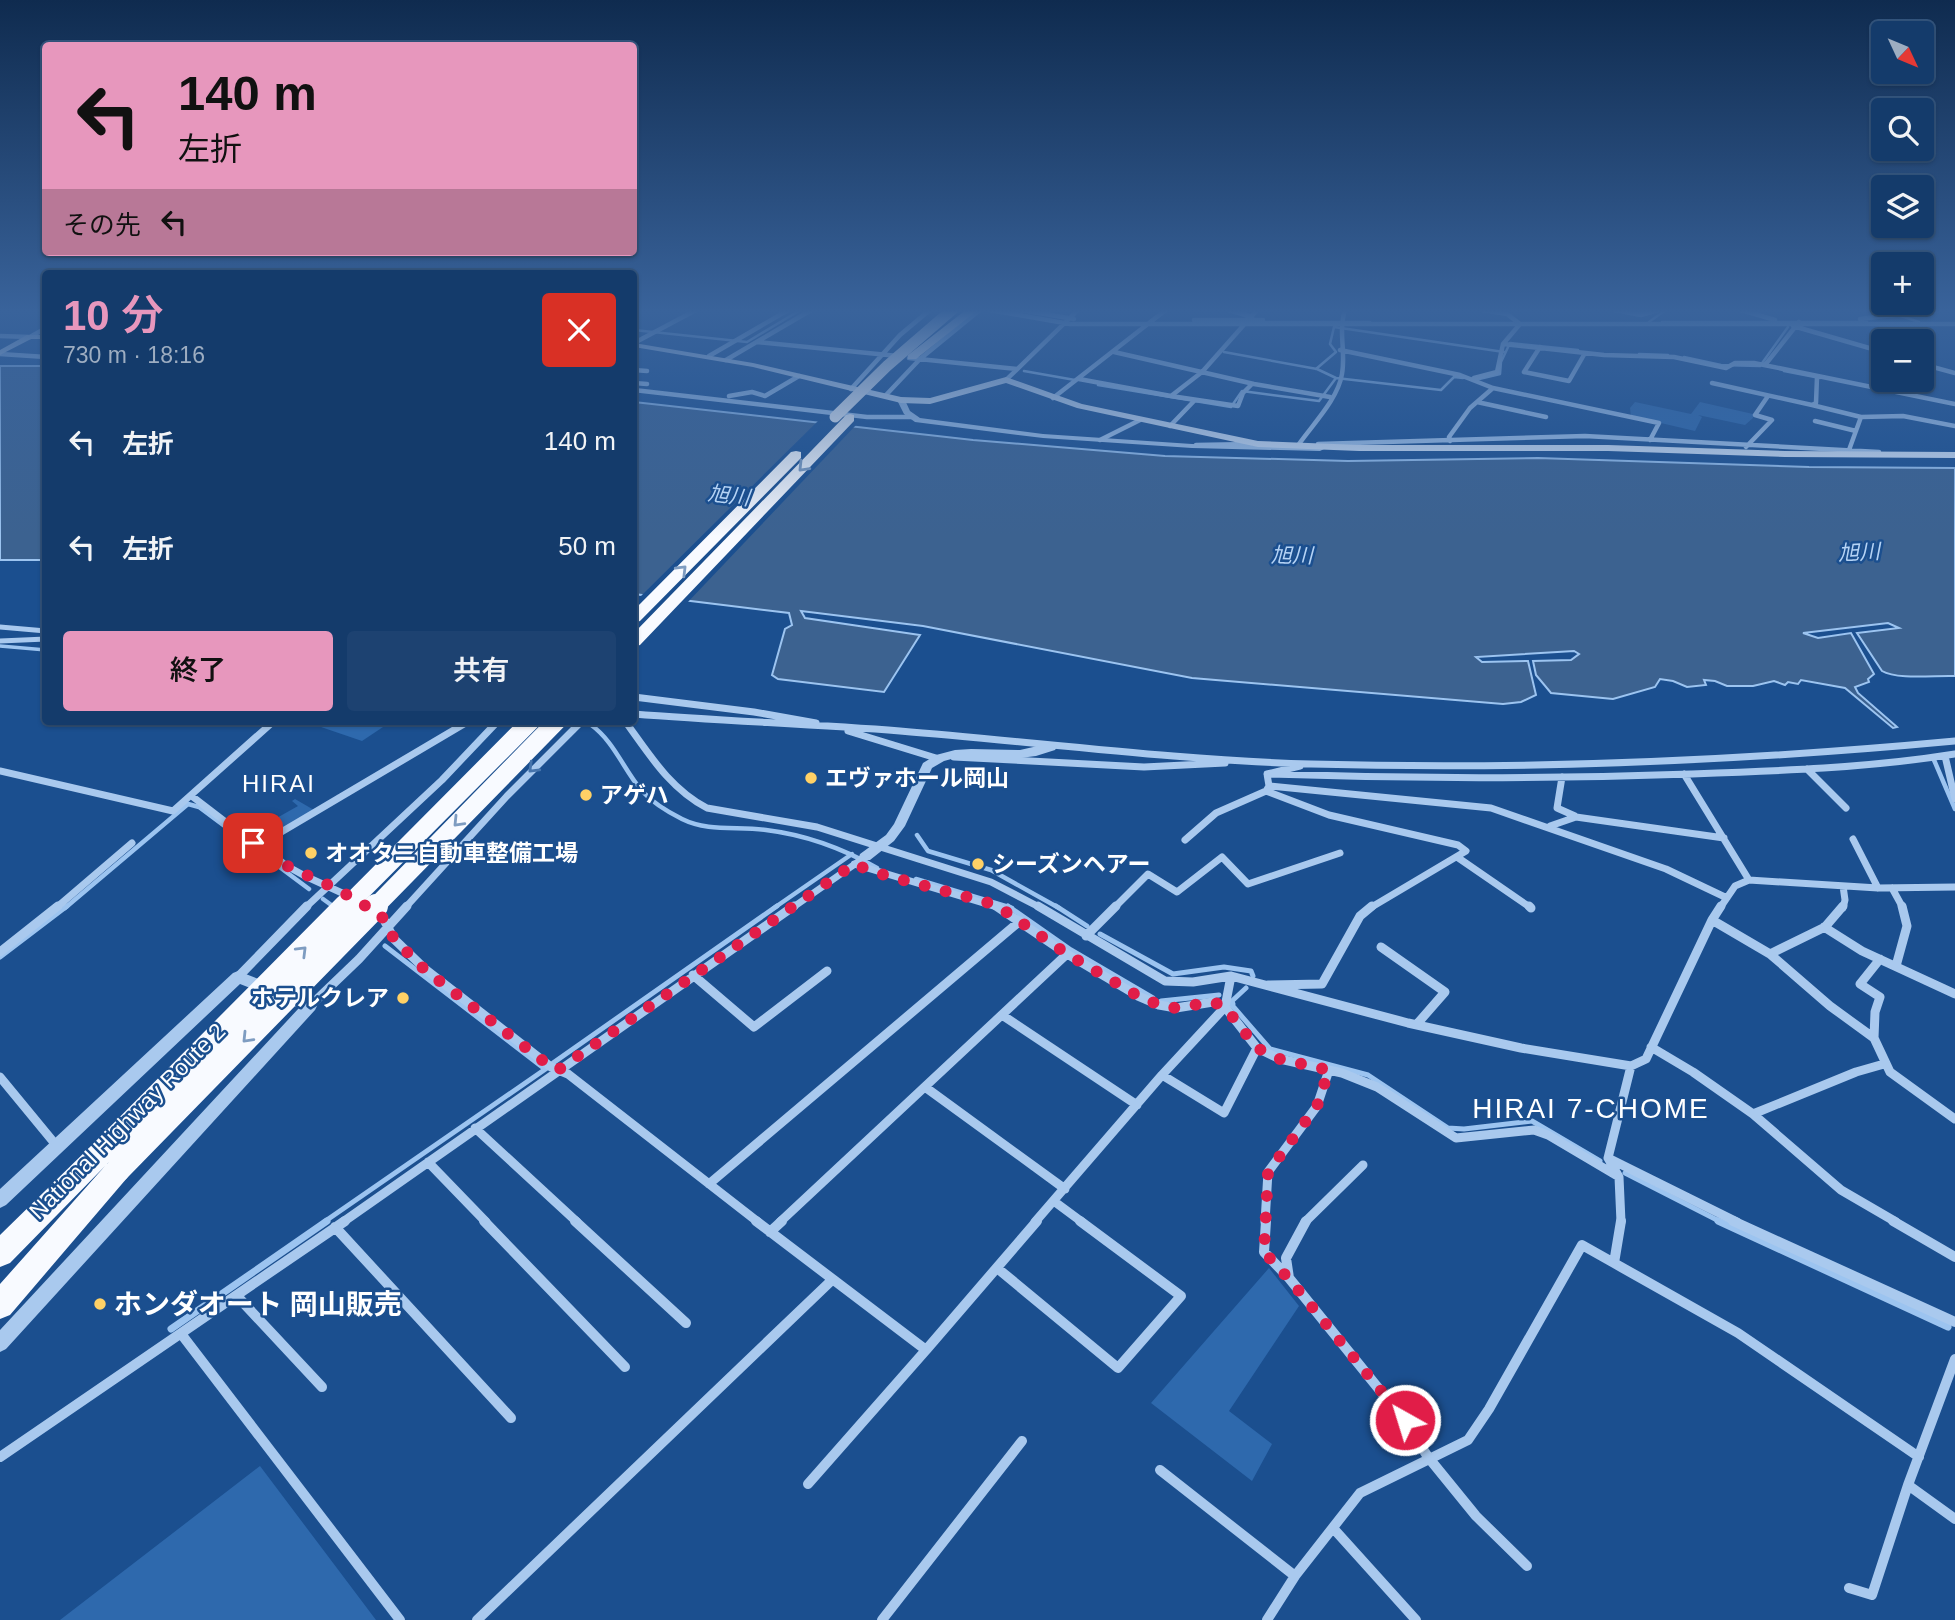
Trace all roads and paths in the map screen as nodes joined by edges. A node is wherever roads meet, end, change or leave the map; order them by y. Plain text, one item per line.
1 (1252, 384) edge
2 (784, 385) edge
3 (833, 385) edge
4 (856, 385) edge
5 (862, 385) edge
6 (890, 385) edge
7 (894, 385) edge
8 (989, 385) edge
9 (1018, 385) edge
10 (1072, 385) edge
11 (1105, 385) edge
12 (1186, 385) edge
13 (1256, 385) edge
14 (1336, 385) edge
15 (1486, 385) edge
16 (1719, 385) edge
17 (1817, 385) edge
18 (1852, 385) edge
19 (1493, 388) junction
20 (851, 389) junction
21 (637, 390) edge
22 (886, 395) junction
23 (1171, 396) junction
24 (1326, 396) junction
25 (1768, 396) junction
26 (714, 398) junction
27 (1054, 398) junction
28 (901, 400) junction
29 (1193, 402) junction
30 (1477, 402) junction
31 (1955, 404) edge
32 (1812, 405) junction
33 (912, 417) junction
34 (1546, 417) dead end
35 (1861, 417) junction
36 (1140, 420) junction
37 (1815, 421) dead end
38 (1170, 426) junction
39 (1955, 426) edge
40 (1856, 431) junction
41 (1100, 440) junction
42 (1650, 440) junction
43 (1450, 442) junction
44 (1258, 444) junction
45 (1299, 444) junction
46 (1311, 445) junction
47 (1192, 446) junction
48 (1746, 447) junction
49 (1359, 449) junction
50 (1849, 450) junction
51 (1955, 455) edge
52 (1904, 456) junction
53 (637, 615) edge
54 (0, 627) edge
55 (42, 631) edge
56 (42, 639) edge
57 (637, 639) edge
58 (0, 641) edge
59 (637, 697) edge
60 (637, 714) edge
61 (270, 725) edge
62 (463, 725) edge
63 (494, 725) edge
64 (527, 725) edge
65 (553, 725) edge
66 (578, 725) edge
67 (628, 725) edge
68 (832, 727) junction
69 (1955, 741) edge
70 (1051, 747) junction
71 (1955, 754) edge
72 (950, 756) junction
73 (1945, 756) junction
74 (936, 758) junction
75 (1715, 760) junction
76 (1240, 761) junction
77 (1308, 764) junction
78 (1807, 769) junction
79 (0, 771) edge
80 (1267, 774) junction
81 (1687, 774) junction
82 (1562, 777) junction
83 (1268, 789) junction
84 (193, 797) junction
85 (1955, 799) edge
86 (1846, 808) dead end
87 (1576, 817) junction
88 (1549, 826) junction
89 (1724, 838) junction
90 (1853, 839) dead end
91 (1185, 841) dead end
92 (132, 843) dead end
93 (261, 844) junction
94 (878, 848) junction
95 (1340, 853) dead end
96 (1457, 857) junction
97 (859, 861) junction
98 (1749, 880) junction
99 (328, 885) junction
100 (1843, 886) junction
101 (1955, 887) edge
102 (1878, 888) junction
103 (1892, 888) junction
104 (1727, 898) junction
105 (1531, 908) dead end
106 (1712, 920) junction
107 (1020, 921) junction
108 (1824, 927) junction
109 (387, 929) junction
110 (1086, 936) junction
111 (1381, 947) dead end
112 (0, 952) edge
113 (1067, 954) junction
114 (1770, 954) junction
115 (1880, 959) junction
116 (1896, 966) junction
117 (827, 971) dead end
118 (693, 975) junction
119 (1231, 976) junction
120 (238, 977) junction
121 (1267, 986) junction
122 (1955, 993) edge
123 (310, 1006) junction
124 (1225, 1007) junction
125 (1002, 1015) junction
126 (1417, 1024) junction
127 (1874, 1038) junction
128 (1651, 1047) junction
129 (1257, 1048) junction
130 (1884, 1064) junction
131 (1631, 1066) junction
132 (558, 1070) junction
133 (1329, 1070) junction
134 (1162, 1075) junction
135 (0, 1077) edge
136 (925, 1087) junction
137 (1137, 1105) junction
138 (1753, 1114) junction
139 (1955, 1119) edge
140 (475, 1128) junction
141 (57, 1145) junction
142 (1608, 1158) junction
143 (428, 1162) junction
144 (108, 1163) junction
145 (1363, 1165) dead end
146 (1619, 1177) junction
147 (709, 1184) junction
148 (1065, 1189) junction
149 (0, 1200) edge
150 (1055, 1202) junction
151 (335, 1227) junction
152 (770, 1231) junction
153 (0, 1235) edge
154 (0, 1254) edge
155 (1955, 1257) edge
156 (1614, 1263) junction
157 (997, 1268) junction
158 (1289, 1279) junction
159 (832, 1280) junction
160 (0, 1289) edge
161 (237, 1296) junction
162 (0, 1305) edge
163 (1955, 1322) edge
164 (686, 1323) dead end
165 (182, 1335) junction
166 (0, 1343) edge
167 (926, 1350) junction
168 (1955, 1359) edge
169 (625, 1367) dead end
170 (322, 1387) dead end
171 (511, 1418) dead end
172 (1022, 1441) dead end
173 (0, 1457) edge
174 (1919, 1457) junction
175 (1428, 1458) junction
176 (1160, 1470) dead end
177 (808, 1485) dead end
178 (1908, 1485) junction
179 (1955, 1519) edge
180 (1333, 1528) junction
181 (1527, 1566) dead end
182 (1295, 1576) junction
183 (1849, 1588) dead end
184 (400, 1620) edge
185 (477, 1620) edge
186 (883, 1620) edge
187 (1267, 1620) edge
188 (1416, 1620) edge

1 - 29 street
2 - 26 street
3 - 20 main road
4 - 20 street
53 -> 5 highway, bridge
6 -> 57 highway
7 - 22 street
8 - 28 main road
9 - 27 main road
10 - 27 street
11 - 23 street
12 - 23 street
13 - 24 street
14 - 24 street
15 - 19 street
16 - 25 street
17 - 32 street
18 - 31 street
19 - 30 street
19 - 42 street
20 - 22 main road
21 - 26 street
22 - 28 main road
23 - 29 street
24 - 45 street
25 - 32 street
25 - 48 street
26 - 33 street
27 - 36 main road
28 - 33 street
29 - 38 street
30 - 34 street
30 - 43 street
32 - 35 street
33 - 41 street
35 - 39 street
35 - 40 street
36 - 38 main road
36 - 41 street
37 - 40 street
38 - 44 main road
40 - 50 street
41 - 47 street
42 - 43 street
42 - 48 street
43 - 46 street
44 - 45 main road
44 - 47 street
45 - 46 main road
46 - 49 main road
47 - 49 street
48 - 50 street
49 - 52 main road
50 - 52 street
51 - 52 main road
54 - 55 street
56 - 58 street
59 - 68 street
60 - 68 street
61 - 84 street
62 - 93 street
63 - 99 street
144 -> 64 highway, National Highway Route 2, bridge
65 -> 144 highway, National Highway Route 2, bridge
66 -> 109 street
67 - 94 street
68 - 70 street
68 - 74 street
69 - 75 street
70 - 72 street
70 - 76 street
71 - 73 street
72 - 74 street
72 - 76 street
73 - 78 street
73 - 85 street
74 - 94 street
75 - 77 street
75 - 81 street
76 - 77 street
77 - 80 street
78 - 81 street
78 - 86 street
79 - 84 street
80 - 82 street
80 - 83 street
81 - 82 street
81 - 89 street
82 - 87 street
83 - 88 street
83 - 91 street
83 - 96 street
84 - 93 street
87 - 88 street
87 - 89 street
88 - 104 street
89 - 98 street
90 - 102 street
92 - 112 street
93 - 99 street
94 - 97 street
94 - 110 street
95 - 110 street
96 - 105 street
96 - 121 street
97 - 107 street
97 - 118 street
98 - 100 street
98 - 104 street
99 - 109 street
99 - 120 street
100 - 102 street
100 - 108 street
101 - 103 street
102 - 103 street
103 - 116 street
104 - 106 street
106 - 114 street
106 - 128 street
107 - 113 street
107 - 147 street
108 - 114 street
108 - 115 street
109 - 123 street
109 - 132 street
110 - 119 street
111 - 126 street
113 - 124 street
113 - 125 street
114 - 127 street
115 - 116 street
115 - 127 street
116 - 122 street
117 - 118 street
118 - 132 street
119 - 121 street
119 - 124 street
120 - 123 street
120 - 141 street
121 - 126 street
123 - 166 street
124 - 129 street
124 - 134 street
125 - 136 street
125 - 137 street
126 - 131 street
127 - 130 street
128 - 131 street
128 - 138 street
129 - 133 street
129 - 134 street
130 - 138 street
130 - 139 street
131 - 142 street
132 - 140 street
132 - 147 street
133 - 146 street
133 - 158 street
134 - 137 street
135 - 141 street
136 - 148 street
136 - 152 street
137 - 148 street
138 - 155 street
140 - 143 street
140 - 164 street
141 - 149 street
142 - 146 street
142 - 163 street
143 - 151 street
143 - 169 street
144 - 153 highway
144 - 154 highway, National Highway Route 2
144 - 160 highway, National Highway Route 2
144 - 162 highway
145 - 158 street
146 - 156 street
147 - 152 street
148 - 150 street
150 - 157 street
150 - 157 street
151 - 161 street
151 - 171 street
152 - 159 street
156 - 174 street
156 - 175 street
157 - 167 street
158 - 175 street
159 - 167 street
159 - 185 street
161 - 165 street
161 - 170 street
165 - 173 street
165 - 184 street
167 - 177 street
168 - 174 street
172 - 186 street
174 - 178 street
175 - 180 street
175 - 181 street
176 - 182 street
178 - 179 street
178 - 183 street
180 - 182 street
180 - 188 street
182 - 187 street

